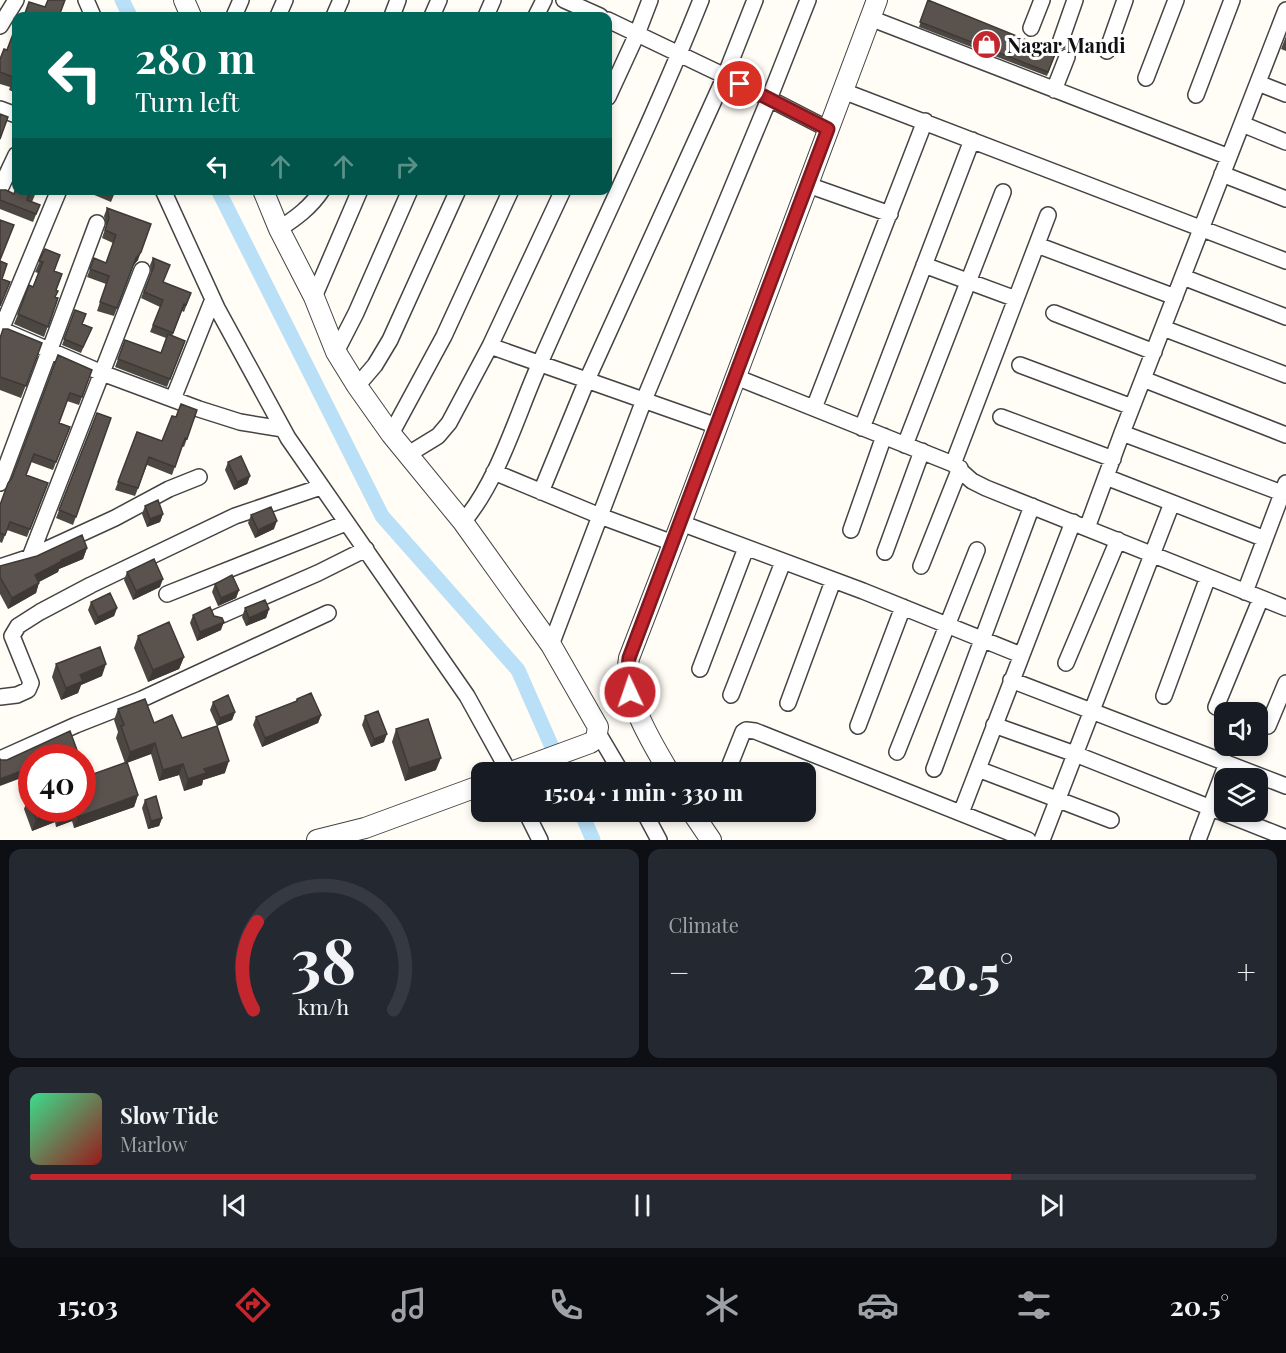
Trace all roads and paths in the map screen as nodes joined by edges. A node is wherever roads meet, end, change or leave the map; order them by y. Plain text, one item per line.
1 (16, 0) edge
2 (564, 0) edge
3 (650, 0) edge
4 (701, 0) edge
5 (755, 0) edge
6 (808, 0) edge
7 (1042, 0) edge
8 (1075, 0) edge
9 (1125, 0) edge
10 (1176, 0) edge
11 (1232, 0) edge
12 (873, 9) edge
13 (1286, 10) edge
14 (595, 12) edge
15 (1, 22) edge
16 (612, 22) edge
17 (1031, 28) dead end
18 (637, 34) junction
19 (1061, 40) dead end
20 (1271, 47) junction
21 (1107, 51) dead end
22 (1286, 53) edge
23 (680, 54) junction
24 (1067, 57) dead end
25 (725, 76) junction
26 (1146, 78) dead end
27 (1258, 83) junction
28 (612, 88) edge
29 (1054, 90) junction
30 (843, 91) junction
31 (1286, 94) edge
32 (1196, 95) dead end
33 (770, 99) junction
34 (925, 121) junction
35 (1242, 124) junction
36 (828, 129) junction
37 (972, 140) junction
38 (1286, 142) edge
39 (1229, 157) junction
40 (12, 164) edge
41 (1222, 174) junction
42 (808, 185) junction
43 (0, 189) edge
44 (1003, 192) dead end
45 (56, 195) edge
46 (165, 195) edge
47 (264, 195) edge
48 (318, 195) edge
49 (358, 195) edge
50 (408, 195) edge
51 (456, 195) edge
52 (509, 195) edge
53 (561, 195) edge
54 (1286, 199) edge
55 (890, 214) junction
56 (1048, 215) dead end
57 (97, 223) dead end
58 (1202, 227) junction
59 (279, 229) junction
60 (1037, 245) junction
61 (1286, 261) edge
62 (924, 265) junction
63 (142, 270) dead end
64 (1183, 277) junction
65 (969, 281) junction
66 (315, 297) junction
67 (1174, 297) junction
68 (213, 299) junction
69 (1016, 299) junction
70 (1054, 313) dead end
71 (1286, 317) edge
72 (1163, 328) junction
73 (0, 330) edge
74 (490, 346) junction
75 (49, 350) junction
76 (336, 352) junction
77 (1154, 352) junction
78 (539, 364) junction
79 (1020, 365) dead end
80 (102, 373) junction
81 (1286, 375) edge
82 (736, 377) junction
83 (1143, 379) junction
84 (587, 380) junction
85 (357, 386) junction
86 (173, 399) junction
87 (644, 400) junction
88 (1132, 407) junction
89 (814, 408) junction
90 (1001, 417) dead end
91 (717, 426) junction
92 (862, 428) junction
93 (283, 429) junction
94 (1122, 433) junction
95 (391, 434) junction
96 (1286, 435) edge
97 (884, 436) junction
98 (905, 445) junction
99 (922, 451) junction
100 (407, 454) junction
101 (1113, 459) junction
102 (957, 466) junction
103 (494, 472) junction
104 (199, 477) dead end
105 (1106, 477) junction
106 (0, 483) edge
107 (321, 487) junction
108 (1284, 488) edge
109 (541, 492) junction
110 (1172, 503) junction
111 (1032, 506) junction
112 (600, 516) junction
113 (463, 522) junction
114 (346, 523) junction
115 (681, 524) junction
116 (1080, 525) junction
117 (851, 530) dead end
118 (1264, 539) junction
119 (1118, 540) junction
120 (674, 543) junction
121 (746, 548) junction
122 (366, 549) junction
123 (977, 550) dead end
124 (885, 552) dead end
125 (1152, 554) junction
126 (30, 557) junction
127 (783, 562) junction
128 (921, 566) dead end
129 (0, 567) edge
130 (1208, 577) junction
131 (833, 581) junction
132 (1245, 591) junction
133 (167, 594) dead end
134 (1261, 598) junction
135 (903, 607) junction
136 (1286, 608) edge
137 (328, 613) dead end
138 (218, 617) edge
139 (947, 625) junction
140 (981, 639) junction
141 (551, 645) junction
142 (1021, 655) junction
143 (1066, 663) dead end
144 (700, 669) dead end
145 (1011, 680) junction
146 (1286, 683) edge
147 (731, 695) dead end
148 (1164, 696) dead end
149 (0, 698) edge
150 (1218, 702) edge
151 (788, 703) dead end
152 (1091, 711) junction
153 (994, 725) junction
154 (858, 726) dead end
155 (1268, 726) dead end
156 (598, 733) junction
157 (897, 752) dead end
158 (1075, 754) junction
159 (0, 759) edge
160 (504, 762) edge
161 (538, 762) edge
162 (615, 762) edge
163 (663, 762) edge
164 (731, 762) edge
165 (1227, 763) junction
166 (934, 769) dead end
167 (978, 769) junction
168 (1286, 786) edge
169 (471, 789) edge
170 (1057, 800) junction
171 (1211, 808) junction
172 (961, 813) junction
173 (1111, 820) dead end
174 (531, 822) edge
175 (649, 822) edge
176 (699, 822) edge
177 (1284, 836) edge
178 (316, 840) edge
179 (540, 840) edge
180 (659, 840) edge
181 (711, 840) edge
182 (1028, 840) edge
183 (1042, 840) edge
184 (1198, 840) edge

1 - 15 street
2 - 14 street
3 - 18 street
4 - 23 street
5 - 25 street
6 - 33 street
7 - 17 street
8 - 19 street
9 - 21 street
10 - 26 street
11 - 32 street
12 - 29 street
12 - 30 street
13 - 20 street
16 - 18 street
18 - 23 street
18 - 28 street
20 - 22 street
20 - 27 street
23 - 25 street
23 - 78 street
24 - 29 street
25 - 33 street
25 - 84 street
27 - 31 street
27 - 35 street
29 - 39 street
30 - 34 street
30 - 36 street
33 - 36 street
33 - 87 street
34 - 37 street
34 - 55 street
35 - 38 street
35 - 39 street
36 - 42 street
37 - 58 street
37 - 62 street
39 - 41 street
40 - 43 street
41 - 54 street
41 - 58 street
42 - 55 street
42 - 82 street
44 - 65 street
45 - 73 street
46 - 68 street
47 - 59 street
48 - 59 street
49 - 66 street
50 - 76 street
51 - 85 street
52 - 95 street
53 - 74 street
55 - 89 street
56 - 60 street
57 - 75 street
58 - 61 street
58 - 64 street
59 - 66 street
60 - 67 street
60 - 69 street
62 - 65 street
62 - 92 street
63 - 80 street
64 - 67 street
64 - 71 street
65 - 69 street
65 - 98 street
66 - 76 street
67 - 72 street
68 - 86 street
68 - 93 street
69 - 102 street
70 - 77 street
72 - 77 street
72 - 81 street
73 - 75 street
74 - 78 street
74 - 100 street
75 - 80 street
75 - 106 street
76 - 85 street
77 - 83 street
78 - 84 street
78 - 103 street
79 - 88 street
80 - 86 street
80 - 126 street
82 - 89 street
82 - 91 street
83 - 88 street
83 - 96 street
84 - 87 street
84 - 109 street
85 - 95 street
86 - 93 street
87 - 91 street
87 - 112 street
88 - 94 street
89 - 92 street
90 - 101 street
91 - 115 street
92 - 97 street
93 - 107 street
94 - 101 street
94 - 108 street
95 - 100 street
97 - 98 street
97 - 117 street
98 - 99 street
99 - 102 street
99 - 124 street
100 - 113 street
101 - 105 street
102 - 111 street
102 - 128 street
103 - 109 street
103 - 113 street
104 - 126 street
105 - 110 street
105 - 116 street
107 - 114 street
107 - 149 street
108 - 118 street
109 - 112 street
110 - 118 street
110 - 125 street
111 - 116 street
111 - 140 street
112 - 120 street
112 - 141 street
113 - 141 street
114 - 122 street
114 - 133 street
115 - 120 street
115 - 121 street
116 - 119 street
116 - 142 street
118 - 132 street
119 - 125 street
119 - 143 street
120 - 163 street
121 - 127 street
121 - 144 street
122 - 138 street
122 - 160 street
123 - 139 street
125 - 130 street
125 - 152 street
126 - 129 street
127 - 131 street
127 - 147 street
130 - 132 street
130 - 148 street
131 - 135 street
131 - 151 street
132 - 134 street
134 - 136 street
134 - 150 street
135 - 139 street
135 - 154 street
137 - 159 street
139 - 140 street
139 - 157 street
140 - 142 street
140 - 166 street
141 - 156 street
142 - 145 street
145 - 152 street
145 - 153 street
146 - 155 street
152 - 158 street
152 - 165 street
153 - 158 street
153 - 167 street
156 - 161 street
156 - 162 street
158 - 170 street
158 - 171 street
164 - 172 street
165 - 168 street
165 - 171 street
167 - 170 street
167 - 172 street
169 - 178 street
170 - 173 street
170 - 183 street
171 - 177 street
171 - 184 street
172 - 182 street
174 - 179 street
175 - 180 street
176 - 181 street

